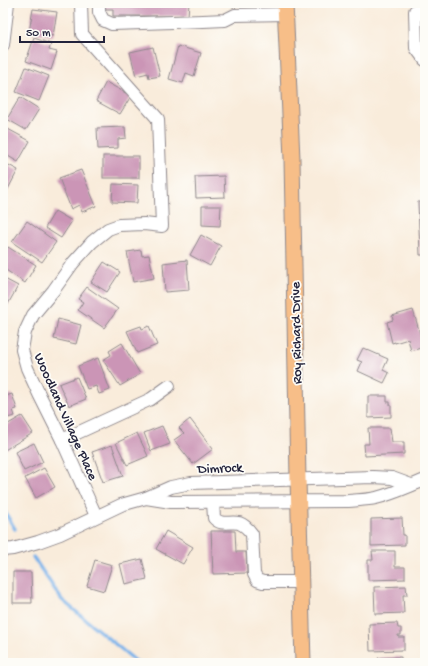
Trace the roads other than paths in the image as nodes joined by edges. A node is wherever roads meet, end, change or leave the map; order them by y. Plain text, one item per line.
1 (8, 3) edge
2 (81, 3) edge
3 (99, 3) edge
4 (425, 5) edge
5 (286, 8) edge
6 (3, 45) edge
7 (425, 60) edge
8 (169, 386) dead end
9 (62, 440) junction
10 (298, 479) junction
11 (425, 480) edge
12 (412, 485) junction
13 (146, 498) junction
14 (213, 502) junction
15 (299, 502) junction
16 (96, 516) junction
17 (3, 550) edge
18 (301, 582) junction
19 (303, 663) edge

1 - 6 street
2 - 9 street, Woodland Village Place
3 - 5 street
4 - 7 street
5 - 10 main road, Roy Richard Drive
8 - 9 street
9 - 16 street, Woodland Village Place
10 - 12 street, Dimrock
10 - 13 street, Dimrock
10 - 15 main road, Roy Richard Drive
11 - 12 street, Dimrock
12 - 15 street, Dimrock
13 - 14 street, Dimrock
13 - 16 street, Dimrock
14 - 15 street, Dimrock
14 - 18 street
15 - 18 main road, Roy Richard Drive
16 - 17 street, Dimrock
18 - 19 main road, Roy Richard Drive

